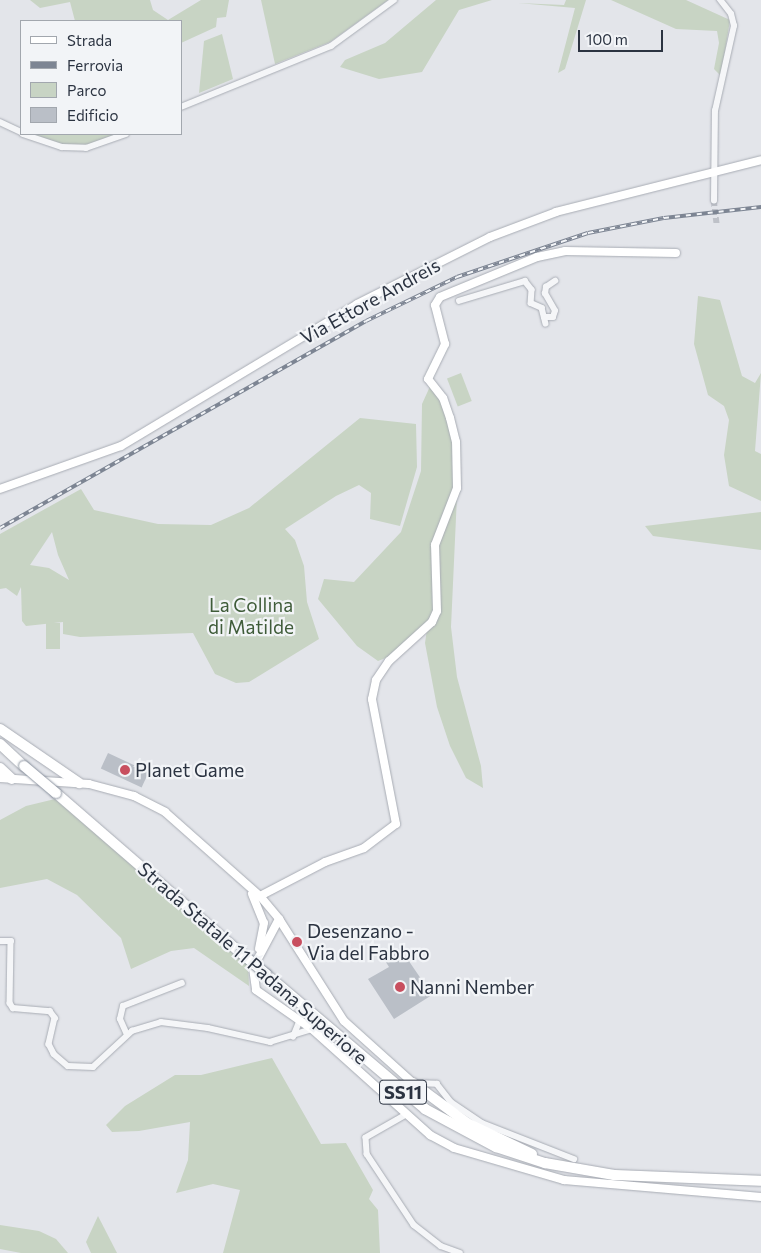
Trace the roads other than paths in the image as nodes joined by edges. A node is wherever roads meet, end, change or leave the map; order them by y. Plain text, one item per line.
1 (394, 0) edge
2 (720, 0) edge
3 (182, 107) edge
4 (0, 122) edge
5 (20, 132) edge
6 (28, 135) edge
7 (123, 135) edge
8 (761, 160) edge
9 (714, 172) junction
10 (714, 201) tunnel mouth
11 (676, 253) dead end
12 (555, 281) dead end
13 (459, 301) dead end
14 (544, 317) junction
15 (546, 324) dead end
16 (0, 489) edge
17 (0, 729) edge
18 (0, 744) edge
19 (0, 768) edge
20 (0, 778) edge
21 (12, 779) junction
22 (79, 783) junction
23 (248, 888) junction
24 (260, 896) junction
25 (279, 919) junction
26 (263, 929) junction
27 (270, 938) junction
28 (290, 938) junction
29 (0, 941) edge
30 (258, 956) junction
31 (182, 983) dead end
32 (300, 1020) junction
33 (312, 1029) junction
34 (127, 1034) junction
35 (293, 1037) junction
36 (413, 1083) junction
37 (406, 1115) junction
38 (574, 1159) dead end
39 (565, 1167) junction
40 (761, 1176) edge
41 (644, 1178) junction
42 (761, 1181) edge
43 (761, 1187) edge
44 (761, 1196) edge
45 (460, 1253) edge

1 - 3 street
2 - 9 street
4 - 5 street
6 - 7 street
8 - 9 street, Via Ettore Andreis
9 - 10 street
9 - 16 street, Via Ettore Andreis
11 - 24 street
12 - 14 street
13 - 14 street
14 - 15 street
17 - 22 highway
18 - 39 highway, Strada Statale 11 Padana Superiore / SS11, bridge
19 - 21 highway
20 - 21 street
21 - 22 street
22 - 23 street
23 - 24 street
23 - 26 street
24 - 25 street
25 - 26 street
25 - 27 street
25 - 28 street
26 - 30 street
27 - 28 street
27 - 30 street
28 - 36 street
29 - 34 street
30 - 32 street
31 - 34 street
32 - 33 street
32 - 35 street
33 - 35 street
33 - 37 street
34 - 35 street
36 - 38 street
36 - 39 highway
37 - 44 street
37 - 45 street
39 - 41 highway, Strada Statale 11 Padana Superiore / SS11
40 - 41 highway
41 - 42 highway, Strada Statale 11 Padana Superiore / SS11
41 - 43 highway

